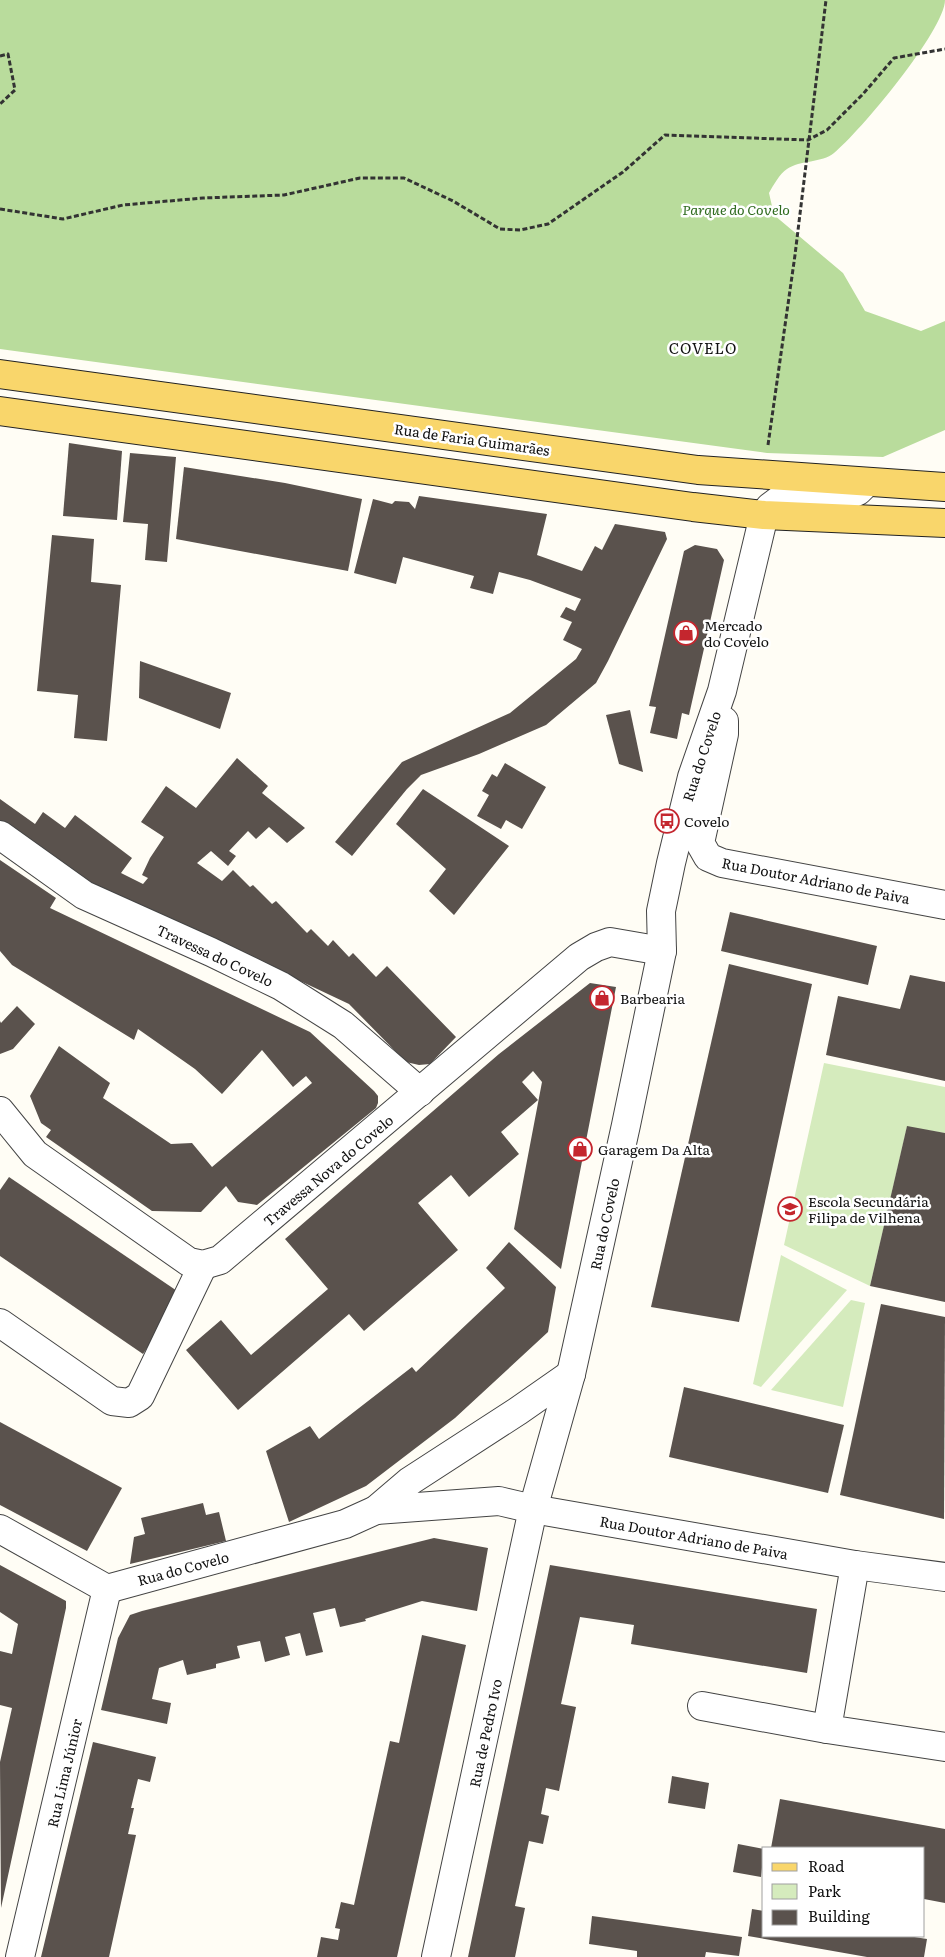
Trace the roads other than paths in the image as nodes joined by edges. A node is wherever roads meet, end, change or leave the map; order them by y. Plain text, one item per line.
1 (0, 374) edge
2 (0, 411) edge
3 (866, 482) junction
4 (945, 487) edge
5 (764, 514) junction
6 (945, 523) edge
7 (722, 691) junction
8 (0, 835) edge
9 (945, 905) edge
10 (662, 951) junction
11 (420, 1092) junction
12 (0, 1112) edge
13 (204, 1265) junction
14 (0, 1323) edge
15 (571, 1374) junction
16 (533, 1509) junction
17 (376, 1510) junction
18 (0, 1529) edge
19 (855, 1565) junction
20 (945, 1577) edge
21 (107, 1589) junction
22 (702, 1706) dead end
23 (827, 1730) junction
24 (945, 1747) edge
25 (20, 1957) edge
26 (436, 1957) edge

1 - 3 main road, Rua de Faria Guimarães
2 - 5 main road
3 - 4 main road, Rua de Faria Guimarães
3 - 5 street
5 - 6 main road
5 - 7 street, Rua do Covelo
7 - 9 street, Rua Doutor Adriano de Paiva
7 - 10 street, Rua do Covelo
8 - 11 street, Travessa do Covelo
10 - 11 street, Travessa Nova do Covelo
10 - 15 street, Rua do Covelo
11 - 13 street, Travessa Nova do Covelo
12 - 13 street
13 - 14 street
15 - 16 street, Rua do Covelo
15 - 17 street, Rua do Covelo
16 - 17 street, Rua do Covelo
16 - 19 street, Rua Doutor Adriano de Paiva
16 - 26 street, Rua de Pedro Ivo
17 - 21 street, Rua do Covelo
18 - 21 street
19 - 20 street, Rua Doutor Adriano de Paiva
19 - 23 street
21 - 25 street, Rua Lima Júnior
22 - 23 street
23 - 24 street

